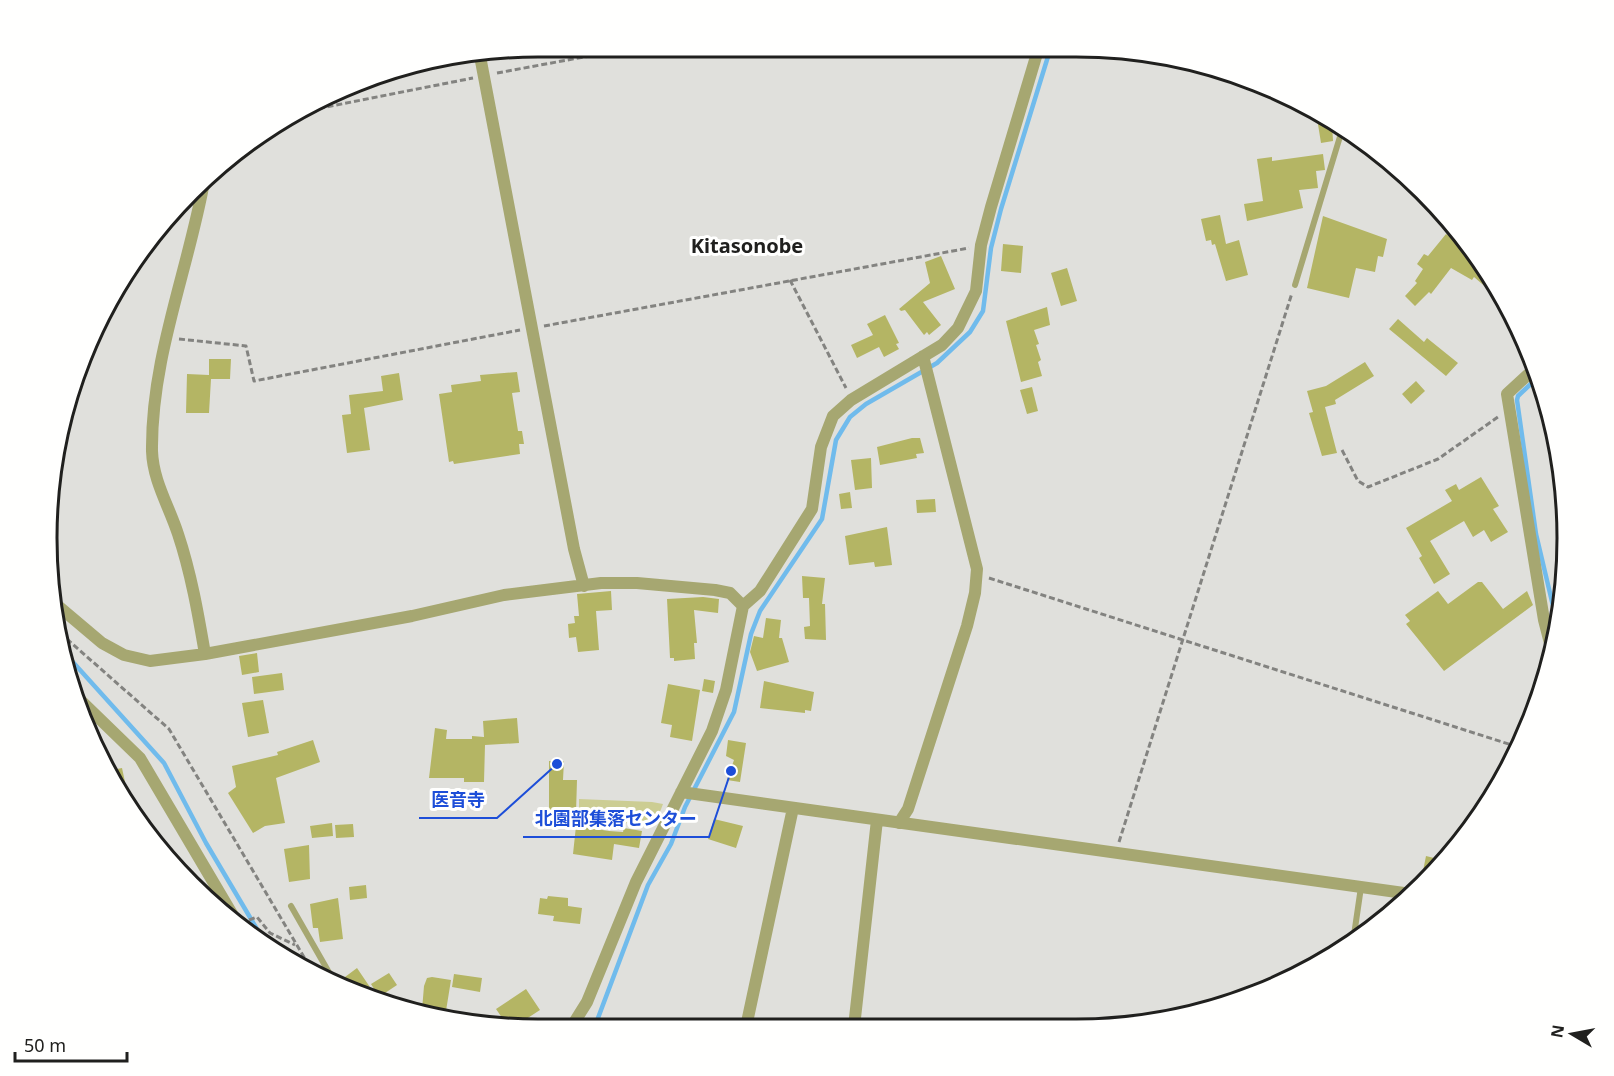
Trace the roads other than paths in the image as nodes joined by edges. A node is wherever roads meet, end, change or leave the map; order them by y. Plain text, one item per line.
1 (1036, 57) edge
2 (481, 60) edge
3 (1340, 136) edge
4 (201, 195) edge
5 (1295, 285) road end
6 (923, 356) junction
7 (1528, 374) edge
8 (584, 586) junction
9 (743, 606) junction
10 (62, 610) edge
11 (1548, 634) edge
12 (205, 654) junction
13 (89, 708) edge
14 (681, 792) junction
15 (793, 808) junction
16 (877, 820) junction
17 (899, 823) junction
18 (1361, 887) junction
19 (1401, 892) edge
20 (227, 905) edge
21 (291, 906) dead end
22 (1355, 930) edge
23 (328, 970) edge
24 (576, 1019) edge
25 (748, 1019) edge
26 (855, 1019) edge

1 - 6 street
2 - 8 street
3 - 5 lane
4 - 12 street
6 - 9 street
6 - 17 street
7 - 11 street
8 - 9 street
8 - 12 street
9 - 14 street
10 - 12 street
13 - 20 street
14 - 15 street
14 - 24 street
15 - 16 street
15 - 25 street
16 - 17 street
16 - 26 street
17 - 18 street
18 - 19 street
18 - 22 lane
21 - 23 lane

